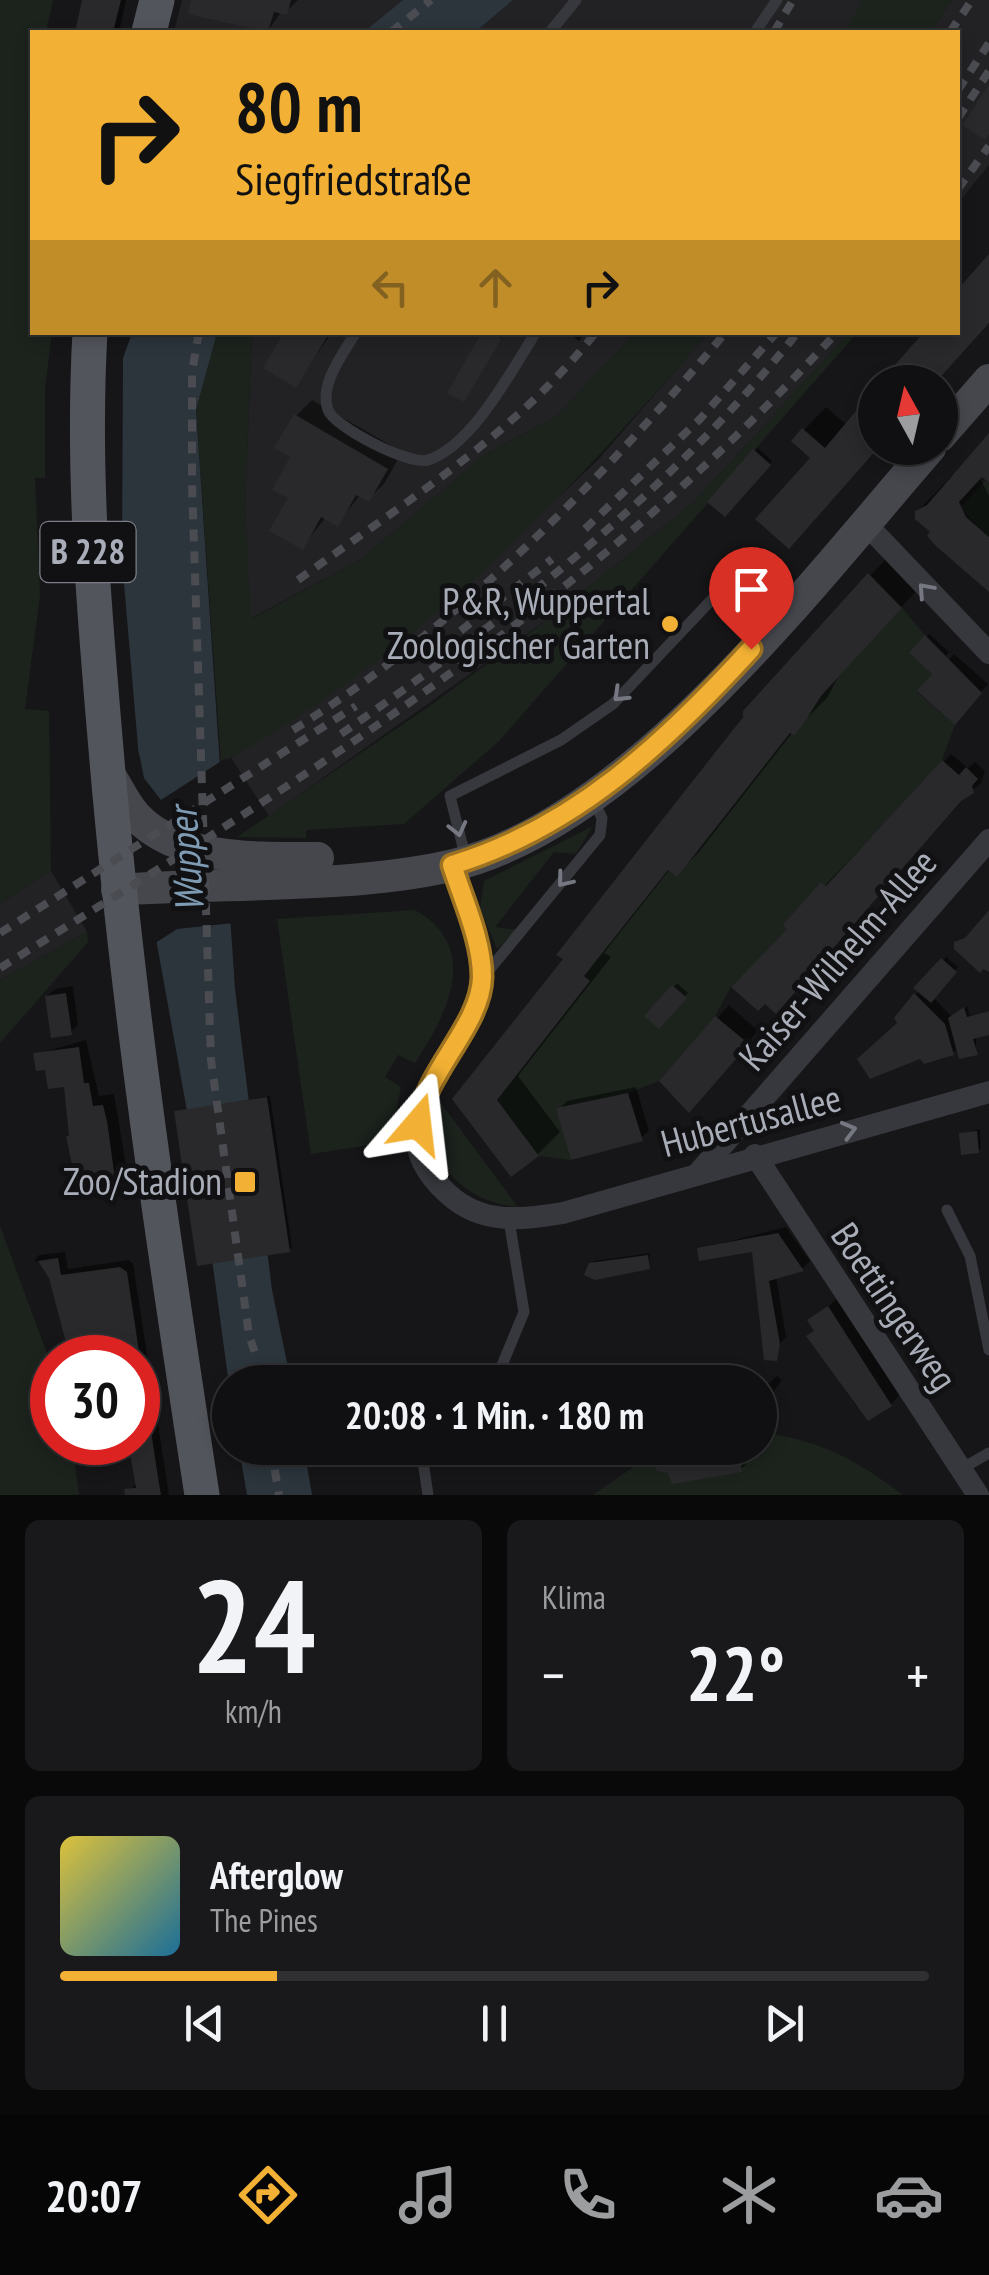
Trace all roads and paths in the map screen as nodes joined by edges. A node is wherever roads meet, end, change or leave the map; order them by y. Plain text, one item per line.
1 (157, 0) edge
2 (576, 0) edge
3 (777, 0) edge
4 (150, 30) edge
5 (552, 30) edge
6 (756, 30) edge
7 (90, 335) edge
8 (354, 335) edge
9 (532, 335) edge
10 (989, 380) edge
11 (958, 415) edge
12 (915, 465) edge
13 (864, 523) junction
14 (794, 602) junction
15 (989, 653) edge
16 (108, 771) junction
17 (592, 798) junction
18 (989, 840) edge
19 (459, 863) junction
20 (263, 870) junction
21 (130, 889) junction
22 (482, 979) junction
23 (989, 1092) edge
24 (755, 1156) junction
25 (700, 1171) junction
26 (947, 1210) dead end
27 (520, 1219) junction
28 (989, 1350) edge
29 (502, 1365) edge
30 (989, 1452) edge
31 (424, 1465) edge
32 (960, 1469) junction
33 (202, 1495) edge
34 (428, 1495) edge
35 (978, 1495) edge

1 - 4 main road
2 - 5 lane
3 - 6 lane
7 - 16 main road, B 228
8 - 9 lane
10 - 11 street
12 - 13 street
13 - 14 street
15 -> 13 street
14 - 17 street
14 -> 19 lane
16 - 20 street
16 - 21 main road, B 228
17 - 19 street
17 -> 22 lane
18 - 25 street, Kaiser-Wilhelm-Allee
19 - 20 street
19 - 22 street
20 - 21 street
21 - 33 main road, B 228
22 - 27 street
24 -> 23 street, Hubertusallee
24 - 25 street, Hubertusallee
24 - 32 street, Boettingerweg
25 - 27 street, Hubertusallee
26 - 28 lane
27 - 29 lane
30 - 32 lane
31 - 34 lane
32 - 35 street, Boettingerweg

